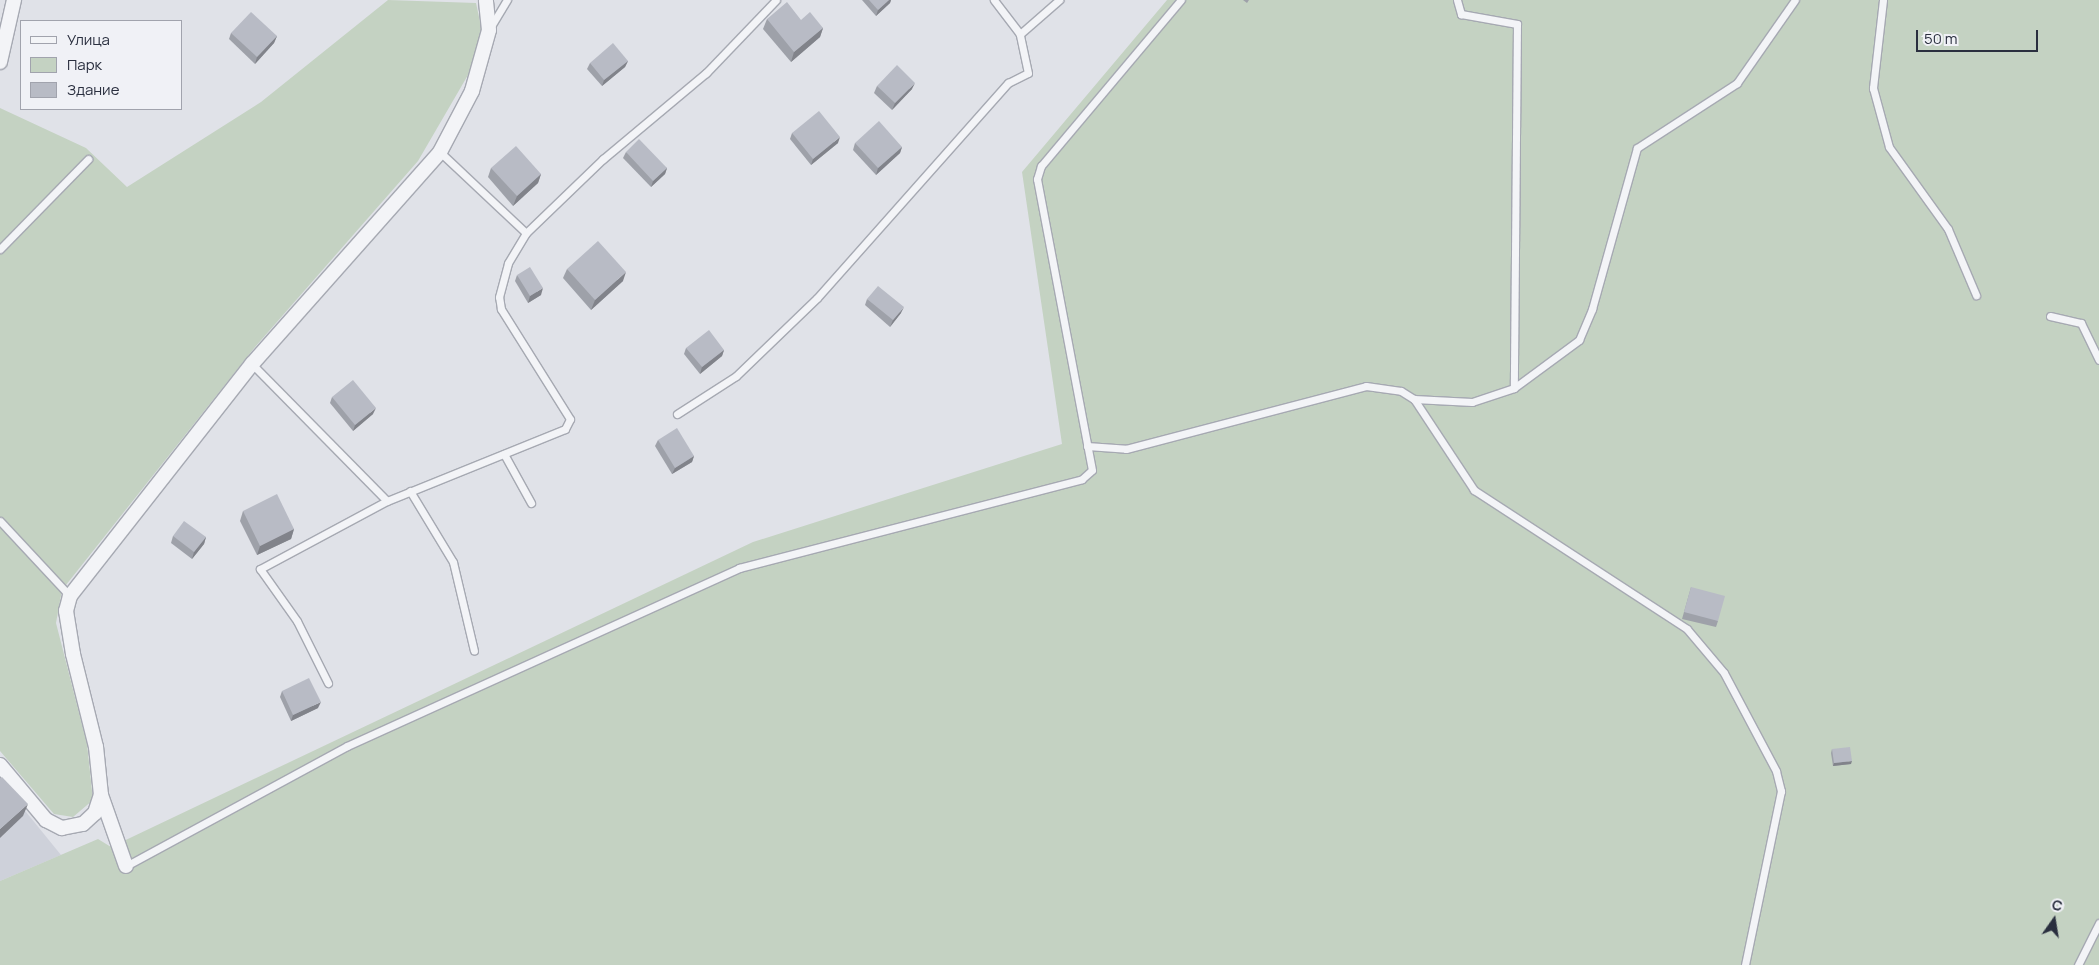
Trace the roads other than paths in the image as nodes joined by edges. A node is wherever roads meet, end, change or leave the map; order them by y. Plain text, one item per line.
1 (14, 0) edge
2 (486, 0) edge
3 (507, 0) edge
4 (776, 0) edge
5 (994, 0) edge
6 (1058, 0) edge
7 (1181, 0) edge
8 (1457, 0) edge
9 (1794, 0) edge
10 (1883, 0) edge
11 (489, 30) junction
12 (1020, 34) junction
13 (0, 62) edge
14 (440, 152) junction
15 (88, 160) dead end
16 (526, 233) junction
17 (0, 250) edge
18 (1976, 295) dead end
19 (2050, 316) dead end
20 (2099, 360) edge
21 (252, 364) junction
22 (1514, 388) junction
23 (1414, 399) junction
24 (677, 414) dead end
25 (1087, 446) junction
26 (504, 454) junction
27 (410, 491) junction
28 (387, 500) junction
29 (531, 502) dead end
30 (0, 520) edge
31 (70, 596) junction
32 (474, 651) dead end
33 (328, 683) dead end
34 (0, 765) edge
35 (101, 795) junction
36 (126, 866) joint
37 (2099, 923) edge
38 (1745, 965) edge
39 (2078, 965) edge

1 - 13 street
2 - 11 street
3 - 11 lane
4 - 16 lane
5 - 12 lane
6 - 12 lane
7 - 25 lane
8 - 22 lane
9 - 22 lane
10 - 18 lane
11 - 14 street
12 - 24 lane
14 - 16 lane
14 - 21 street
15 - 17 lane
16 - 26 lane
19 - 20 lane
21 - 28 lane
21 - 31 street
22 - 23 lane
23 - 25 lane
23 - 38 lane
25 - 36 lane
26 - 27 lane
26 - 29 lane
27 - 28 lane
27 - 32 lane
28 - 33 lane
30 - 31 lane
31 - 35 street
34 - 35 street
35 - 36 street
37 - 39 lane

